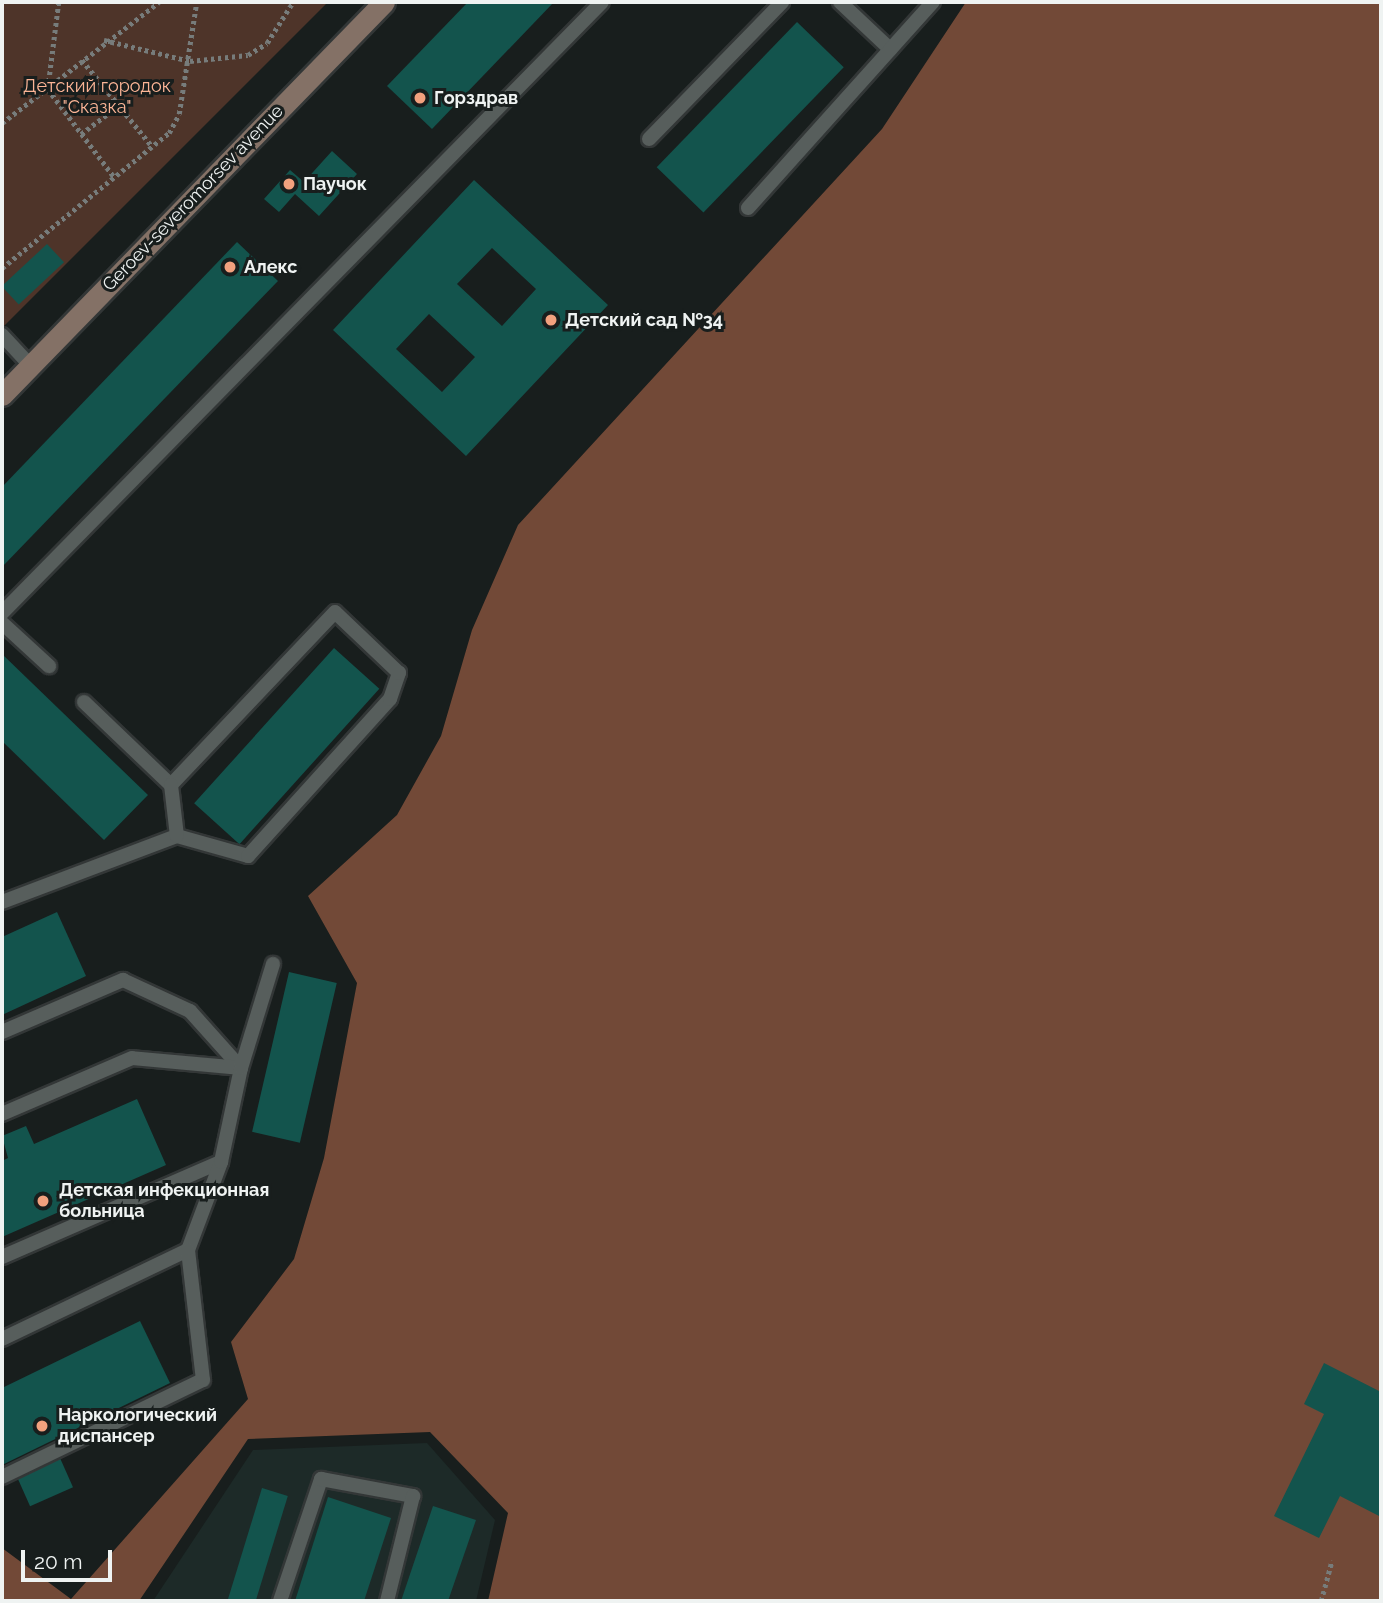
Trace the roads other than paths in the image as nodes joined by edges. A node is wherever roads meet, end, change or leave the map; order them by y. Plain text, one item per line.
1 (384, 2) edge
2 (602, 2) edge
3 (782, 2) edge
4 (840, 2) edge
5 (933, 2) edge
6 (890, 49) junction
7 (649, 139) dead end
8 (748, 208) dead end
9 (2, 335) edge
10 (30, 365) junction
11 (2, 395) edge
12 (2, 613) edge
13 (2, 623) edge
14 (49, 666) dead end
15 (84, 702) dead end
16 (171, 785) junction
17 (177, 836) junction
18 (2, 902) edge
19 (273, 964) dead end
20 (2, 1032) edge
21 (241, 1068) junction
22 (2, 1114) edge
23 (221, 1162) junction
24 (188, 1250) junction
25 (2, 1257) edge
26 (2, 1339) edge
27 (2, 1477) edge
28 (280, 1601) edge
29 (387, 1601) edge

1 - 10 street, Geroev-severomorsev avenue
2 - 12 lane
3 - 7 lane
4 - 6 lane
5 - 6 lane
6 - 8 lane
9 - 10 lane
10 - 11 street, Geroev-severomorsev avenue
13 - 14 lane
15 - 16 lane
16 - 17 lane
16 - 17 lane
17 - 18 lane
19 - 21 lane
20 - 21 lane
21 - 22 lane
21 - 23 lane
23 - 24 lane
23 - 25 lane
24 - 26 lane
24 - 27 lane
28 - 29 lane

